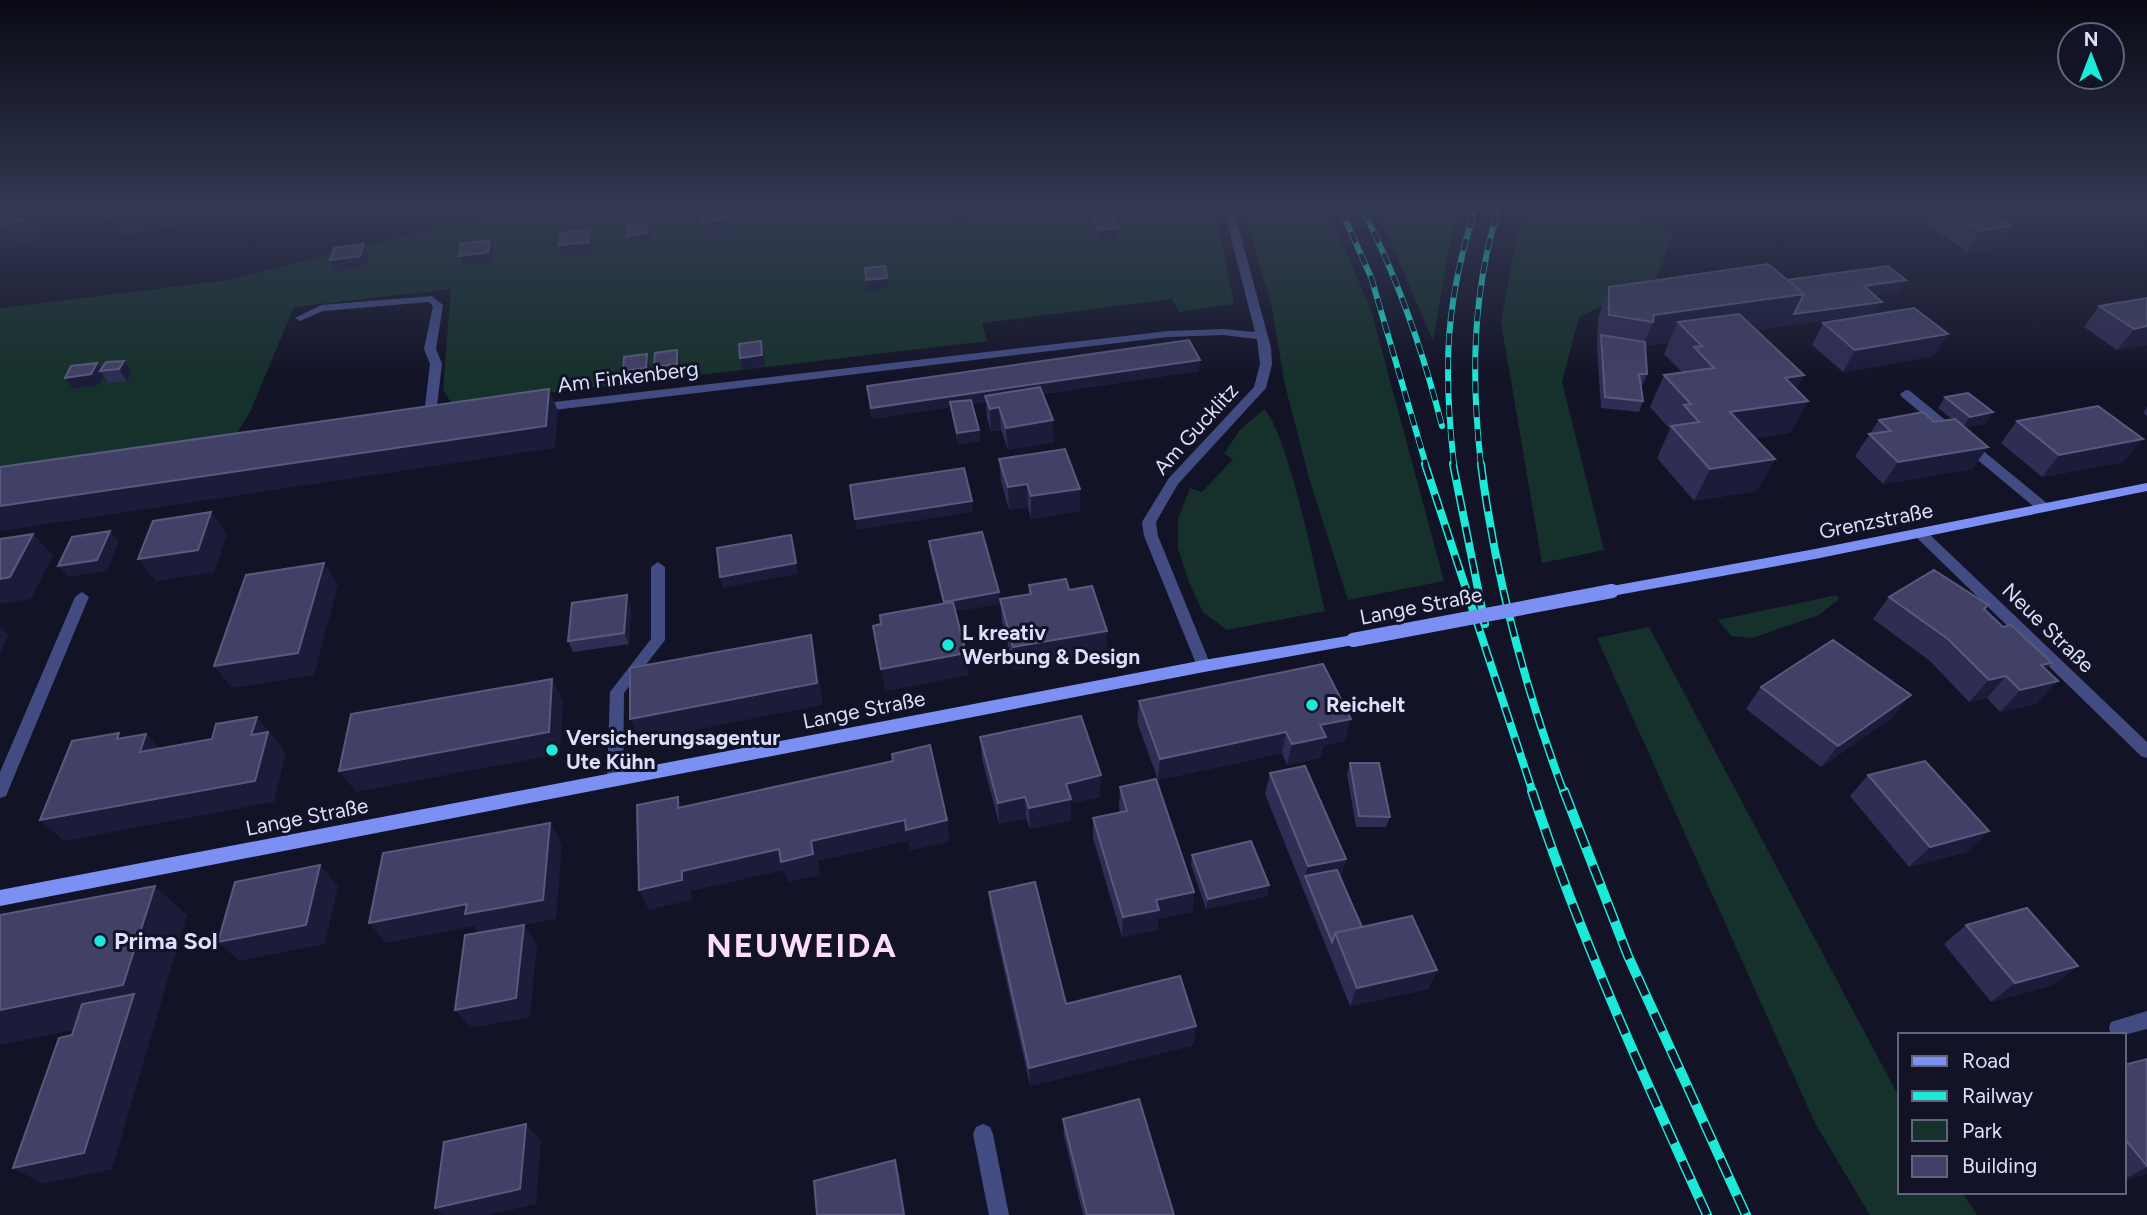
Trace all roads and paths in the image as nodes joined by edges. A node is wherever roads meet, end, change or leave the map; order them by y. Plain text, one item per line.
1 (1244, 267) edge
2 (300, 318) dead end
3 (1262, 336) junction
4 (1906, 394) dead end
5 (524, 410) edge
6 (443, 421) edge
7 (429, 423) junction
8 (416, 425) edge
9 (2147, 487) edge
10 (2043, 508) junction
11 (1921, 534) junction
12 (658, 567) dead end
13 (1612, 591) joint
14 (82, 597) dead end
15 (1204, 666) junction
16 (2147, 752) edge
17 (615, 779) junction
18 (0, 791) edge
19 (0, 898) edge
20 (2147, 1020) edge
21 (2118, 1028) dead end
22 (983, 1134) dead end
23 (999, 1215) edge

1 - 3 street, Am Gucklitz
2 - 7 street
3 - 5 street, Am Finkenberg
3 - 15 street, Am Gucklitz
4 - 10 street
6 - 7 street
7 - 8 street
9 - 10 street, Grenzstraße
10 - 11 street, Grenzstraße
11 - 13 street, Grenzstraße
11 - 16 street, Neue Straße
12 - 17 street
13 - 15 street, Lange Straße, bridge
14 - 18 street
15 - 17 street, Lange Straße
17 - 19 street, Lange Straße
20 - 21 street
22 - 23 street

